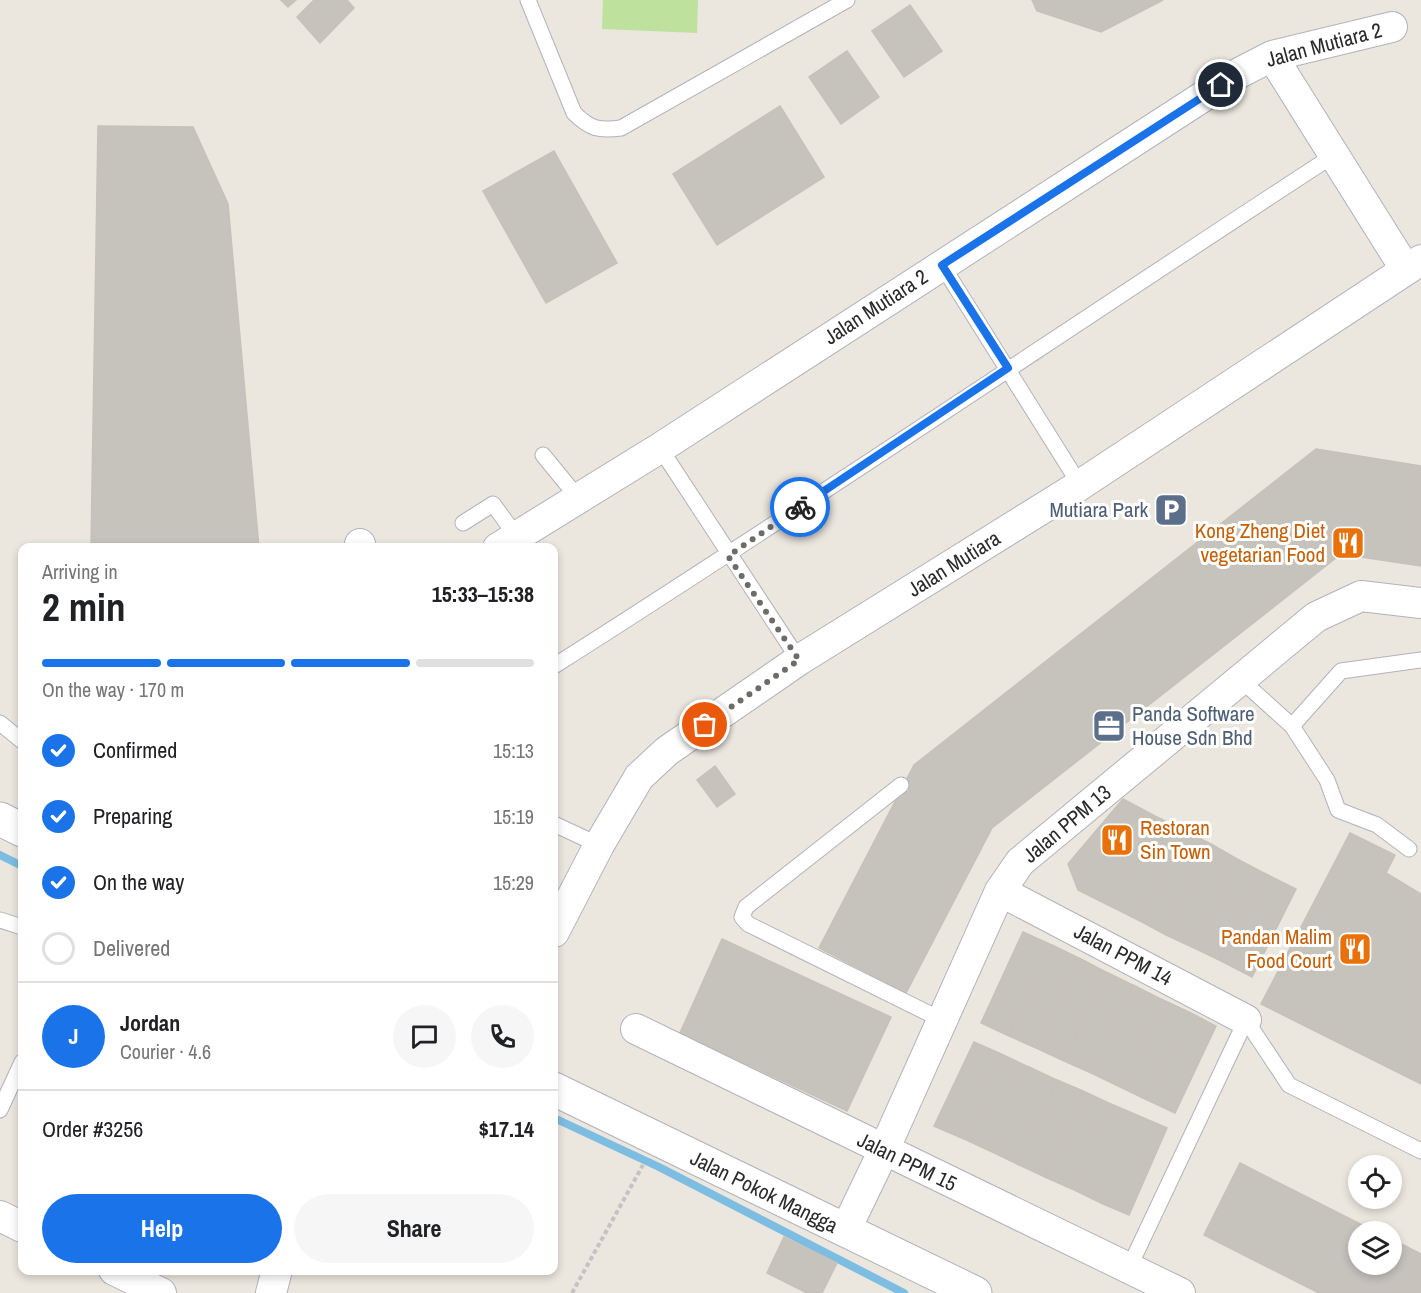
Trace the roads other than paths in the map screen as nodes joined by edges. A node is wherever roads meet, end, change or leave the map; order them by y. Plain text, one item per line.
1 (528, 0) edge
2 (848, 0) edge
3 (1392, 27) dead end
4 (1272, 56) junction
5 (1334, 154) junction
6 (942, 265) junction
7 (1413, 265) edge
8 (1008, 368) junction
9 (660, 448) junction
10 (543, 454) dead end
11 (1080, 486) junction
12 (579, 499) junction
13 (463, 523) dead end
14 (508, 542) edge
15 (728, 556) junction
16 (1421, 603) edge
17 (799, 660) junction
18 (1421, 660) edge
19 (558, 663) edge
20 (1241, 680) junction
21 (0, 723) edge
22 (1292, 726) junction
23 (18, 738) edge
24 (901, 785) dead end
25 (558, 826) edge
26 (599, 845) junction
27 (1409, 849) dead end
28 (1000, 891) junction
29 (0, 920) edge
30 (558, 924) edge
31 (18, 926) edge
32 (942, 1020) junction
33 (1246, 1020) junction
34 (636, 1029) dead end
35 (18, 1071) edge
36 (558, 1091) edge
37 (0, 1110) edge
38 (884, 1150) junction
39 (1421, 1151) edge
40 (0, 1216) edge
41 (18, 1225) edge
42 (845, 1232) junction
43 (1128, 1270) junction
44 (124, 1275) edge
45 (276, 1275) edge
46 (161, 1293) edge
47 (271, 1293) edge
48 (975, 1293) edge
49 (1180, 1293) edge

1 - 2 lane
3 - 4 street, Jalan Mutiara 2
4 - 5 street
4 - 6 street, Jalan Mutiara 2
5 - 7 street
5 - 8 lane
6 - 8 lane
6 - 9 street, Jalan Mutiara 2
7 - 11 street, Jalan Mutiara
8 - 11 lane
8 - 15 lane
9 - 12 street, Jalan Mutiara 2
9 - 15 lane
10 - 12 lane
11 - 17 street, Jalan Mutiara
12 - 14 street, Jalan Mutiara 2
13 - 14 lane
15 - 17 lane
15 - 19 lane
16 - 20 street, Jalan PPM 13
17 - 26 street, Jalan Mutiara
18 - 22 lane
20 - 22 lane
20 - 28 street, Jalan PPM 13
21 - 23 lane
22 - 27 lane
24 - 32 lane
25 - 26 lane
26 - 30 street, Jalan Mutiara
28 - 32 street, Jalan PPM 13
28 - 33 street, Jalan PPM 14
29 - 31 lane
32 - 38 street, Jalan PPM 13
33 - 39 lane
33 - 43 lane
34 - 38 street, Jalan PPM 15
35 - 37 lane
36 - 42 street, Jalan Pokok Mangga
38 - 42 street, Jalan PPM 13
38 - 43 street, Jalan PPM 15
40 - 41 street
42 - 48 street, Jalan Pokok Mangga
43 - 49 street, Jalan PPM 15
44 - 46 street
45 - 47 street

